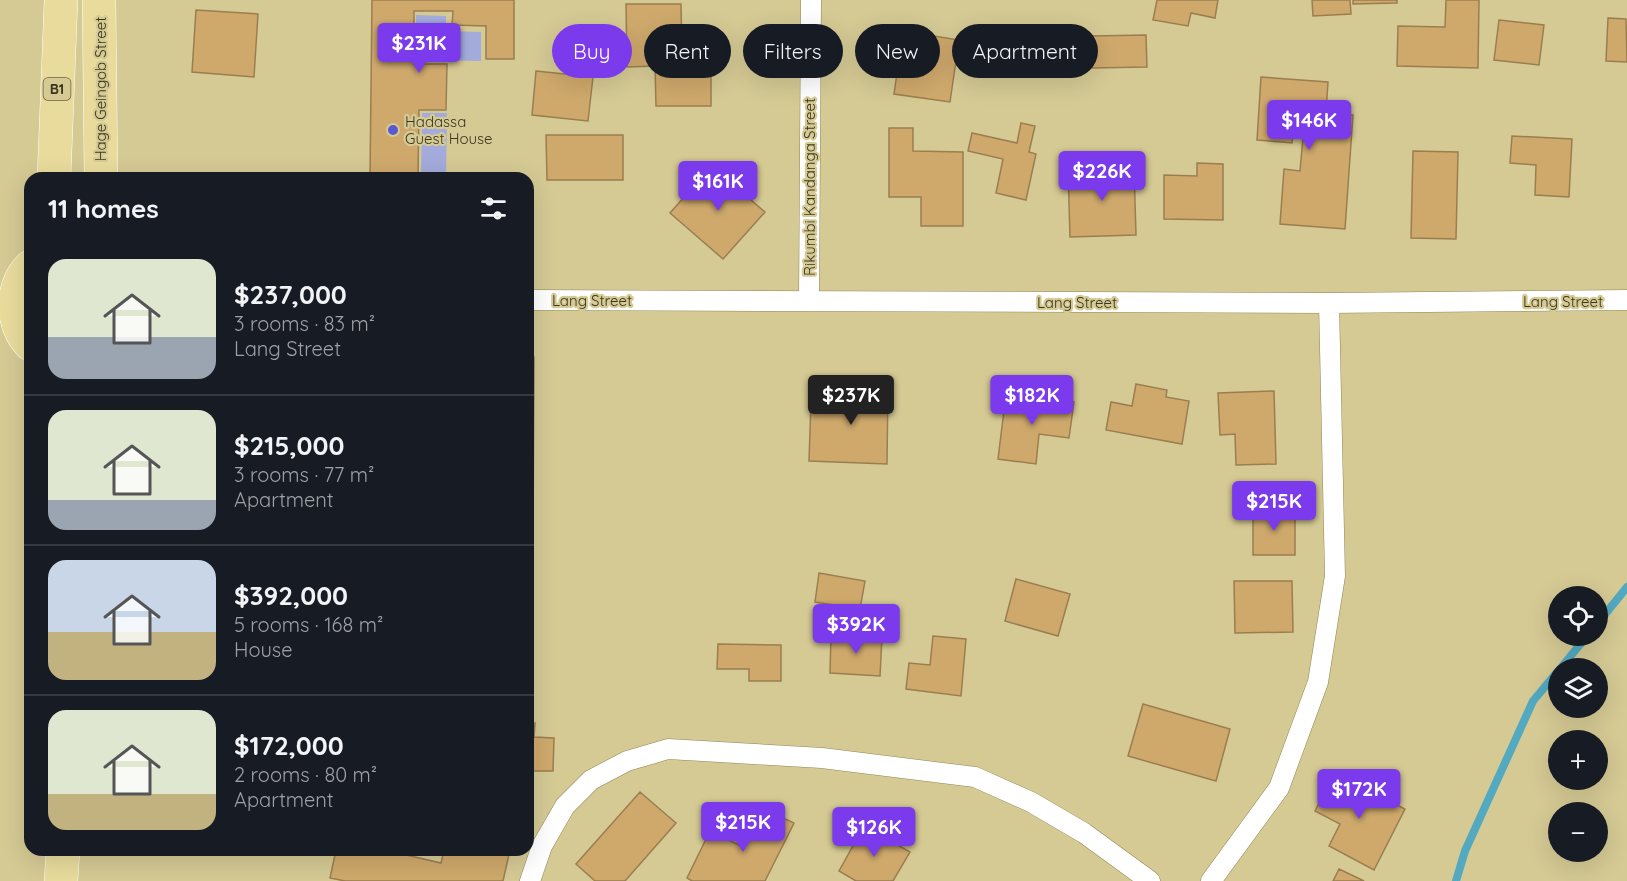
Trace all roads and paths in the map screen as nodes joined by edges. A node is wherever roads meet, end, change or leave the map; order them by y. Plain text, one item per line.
1 (62, 0) edge
2 (99, 0) edge
3 (811, 0) edge
4 (54, 172) edge
5 (101, 172) edge
6 (24, 276) edge
7 (534, 300) edge
8 (1627, 300) edge
9 (808, 301) junction
10 (1329, 303) junction
11 (24, 335) edge
12 (63, 856) edge
13 (61, 881) edge
14 (530, 881) edge
15 (1150, 881) edge
16 (1211, 881) edge

1 - 4 highway, B1
2 - 5 highway, Hage Geingob Street
3 - 9 street, Rikumbi Kandanga Street
6 - 11 highway
7 - 9 street, Lang Street
8 - 10 street, Lang Street
9 - 10 street, Lang Street
10 - 16 street
12 - 13 highway
14 - 15 street

